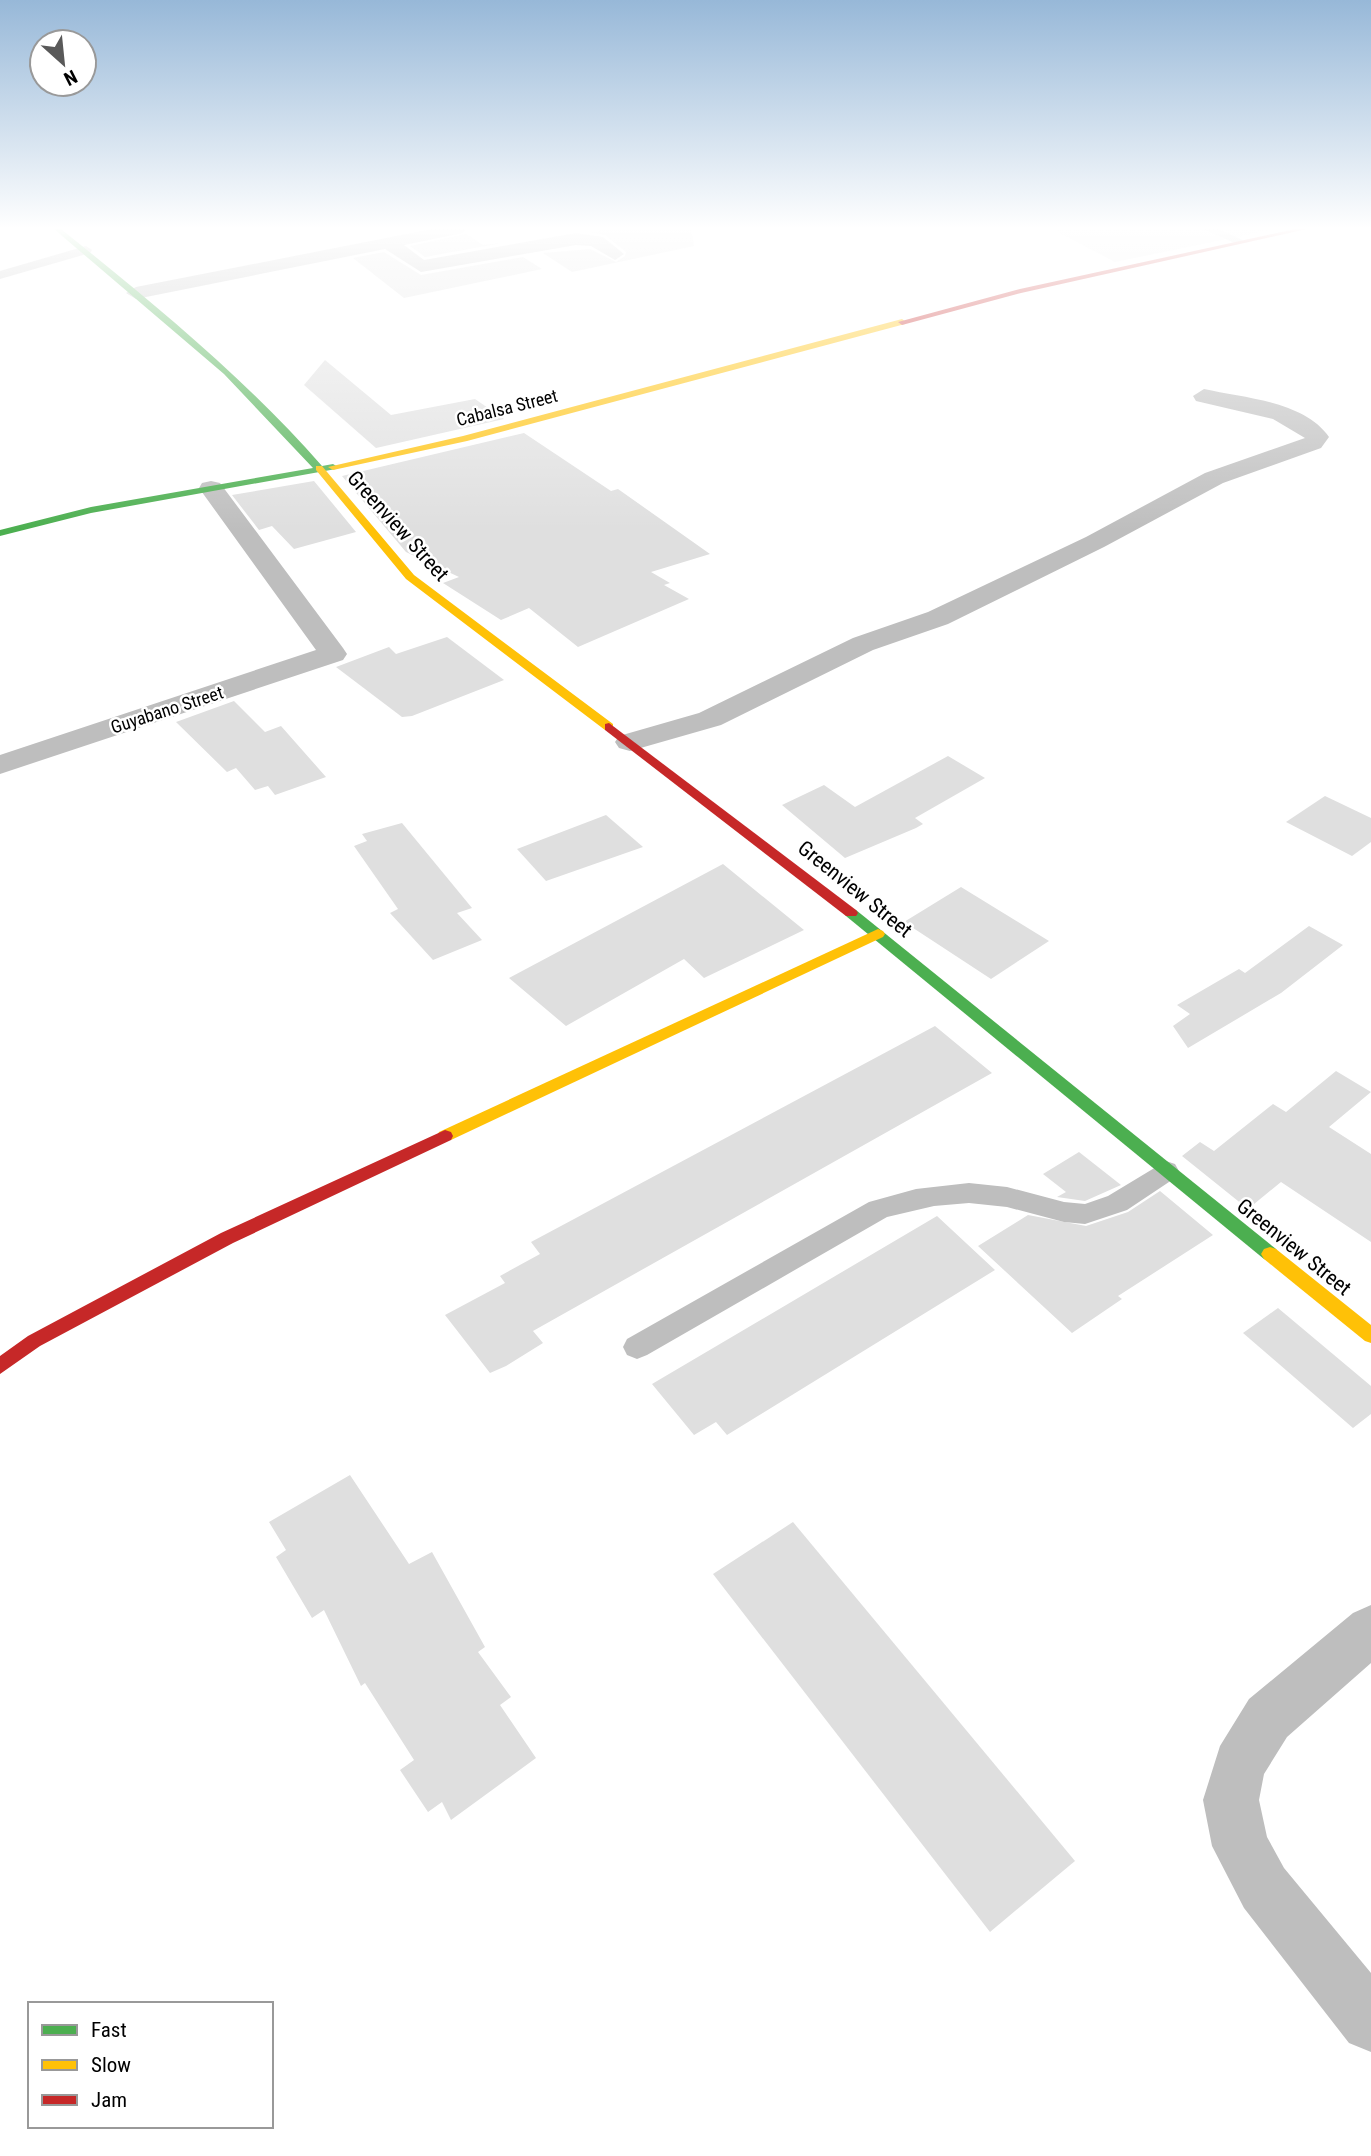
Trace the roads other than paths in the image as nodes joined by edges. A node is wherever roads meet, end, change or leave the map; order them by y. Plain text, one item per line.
1 (177, 330) edge
2 (877, 330) edge
3 (1204, 396) dead end
4 (320, 470) junction
5 (211, 488) junction
6 (0, 533) edge
7 (631, 742) junction
8 (0, 765) edge
9 (878, 934) junction
10 (1166, 1171) junction
11 (1371, 1336) edge
12 (637, 1347) dead end
13 (0, 1366) edge
14 (1371, 1630) edge
15 (1371, 2021) edge

1 - 4 street, Greenview Street
2 - 4 street, Cabalsa Street
3 - 7 street
4 - 5 street, Cabalsa Street
4 - 7 street, Greenview Street
5 - 6 street, Cabalsa Street
5 - 8 street, Guyabano Street
7 - 9 street, Greenview Street
9 - 10 street, Greenview Street
9 - 13 street
10 - 11 street, Greenview Street
10 - 12 lane
14 - 15 street

